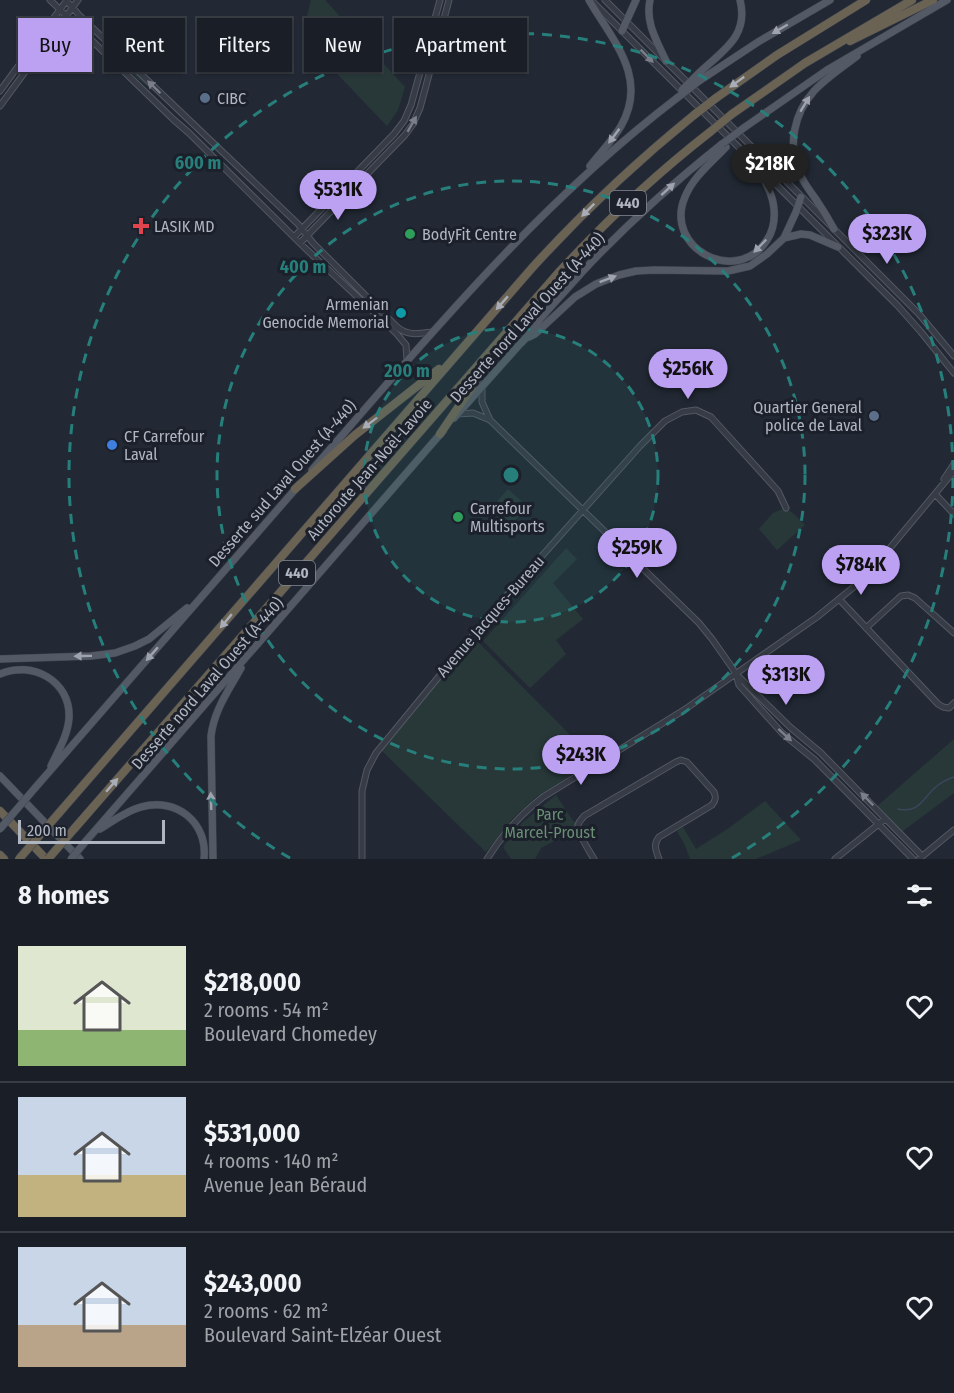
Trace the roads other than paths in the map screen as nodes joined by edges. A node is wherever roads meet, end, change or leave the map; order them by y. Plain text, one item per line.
1 (50, 0) edge
2 (66, 0) edge
3 (78, 0) edge
4 (440, 0) edge
5 (449, 0) edge
6 (590, 0) edge
7 (605, 0) edge
8 (636, 0) edge
9 (650, 0) edge
10 (740, 0) edge
11 (830, 0) edge
12 (866, 0) edge
13 (912, 0) edge
14 (933, 0) edge
15 (947, 0) edge
16 (73, 8) junction
17 (60, 10) junction
18 (67, 16) junction
19 (626, 21) junction
20 (622, 31) junction
21 (876, 40) junction
22 (666, 61) junction
23 (805, 63) junction
24 (697, 79) junction
25 (0, 91) edge
26 (0, 106) edge
27 (724, 146) junction
28 (758, 166) junction
29 (581, 178) junction
30 (801, 196) junction
31 (798, 207) junction
32 (302, 229) junction
33 (834, 229) junction
34 (308, 236) junction
35 (294, 237) junction
36 (784, 238) junction
37 (300, 243) junction
38 (838, 247) junction
39 (520, 317) junction
40 (432, 332) junction
41 (526, 338) junction
42 (455, 356) junction
43 (954, 356) edge
44 (407, 360) junction
45 (954, 373) edge
46 (482, 386) junction
47 (458, 414) junction
48 (490, 420) junction
49 (440, 434) junction
50 (954, 464) edge
51 (954, 471) edge
52 (295, 489) junction
53 (935, 494) junction
54 (786, 508) dead end
55 (583, 510) junction
56 (954, 514) edge
57 (204, 594) junction
58 (839, 599) junction
59 (866, 628) junction
60 (954, 633) edge
61 (250, 653) junction
62 (0, 659) edge
63 (0, 674) edge
64 (736, 674) junction
65 (954, 703) edge
66 (0, 776) edge
67 (46, 776) junction
68 (0, 811) edge
69 (885, 819) junction
70 (879, 825) junction
71 (0, 829) edge
72 (954, 830) edge
73 (95, 831) junction
74 (921, 857) edge
75 (19, 859) edge
76 (47, 859) edge
77 (71, 859) edge
78 (80, 859) edge
79 (204, 859) edge
80 (213, 859) edge
81 (362, 859) edge
82 (488, 859) edge
83 (594, 859) edge
84 (659, 859) edge
85 (835, 859) edge
86 (913, 859) edge

1 - 17 street
2 - 16 street
2 - 17 street
3 - 16 street
4 - 32 street
34 -> 5 street
6 - 20 street
6 -> 29 main road
7 - 19 street
8 - 19 main road
9 - 22 main road
10 - 24 main road
11 -> 24 main road
12 -> 42 highway, Autoroute Jean-Noël-Lavoie / 440, bridge
13 - 23 highway, Autoroute Jean-Noël-Lavoie / 440
14 - 23 highway
15 - 21 main road, Desserte nord Laval Ouest (A-440)
16 - 18 street
32 -> 16 street
17 - 18 street
17 - 25 street
18 - 26 street
18 - 35 street
19 - 20 main road
19 - 22 street
20 -> 28 street
21 - 27 main road, Desserte nord Laval Ouest (A-440), bridge
33 -> 21 main road
22 - 30 street
23 - 39 highway, Autoroute Jean-Noël-Lavoie / 440, bridge
24 - 29 main road, Desserte sud Laval Ouest (A-440), bridge
28 -> 27 main road
41 -> 27 main road, Desserte nord Laval Ouest (A-440)
28 - 31 street
29 - 40 main road, Desserte sud Laval Ouest (A-440)
30 - 31 main road
30 - 33 street
31 - 36 main road
31 - 38 street
32 - 34 street
32 - 35 street
33 - 43 street
34 - 37 street
34 - 40 street
35 - 37 street
36 - 38 main road
41 -> 36 main road
37 - 44 street
38 - 45 street
39 - 49 highway
76 -> 39 highway, Autoroute Jean-Noël-Lavoie / 440, bridge
40 - 44 main road, Desserte sud Laval Ouest (A-440)
41 - 46 main road, Desserte nord Laval Ouest (A-440)
42 -> 52 highway
42 -> 75 highway, Autoroute Jean-Noël-Lavoie / 440, bridge
44 - 52 main road, Desserte sud Laval Ouest (A-440)
46 - 47 main road, Desserte nord Laval Ouest (A-440)
46 - 48 street
47 - 48 street
47 - 49 main road, Desserte nord Laval Ouest (A-440)
48 - 55 street
49 - 61 main road, Desserte nord Laval Ouest (A-440)
50 - 53 street
51 - 53 street
52 - 57 main road, Desserte sud Laval Ouest (A-440)
53 - 56 street
53 - 58 street
54 - 55 street, Avenue Jacques-Bureau
55 - 64 street
55 - 81 street, Avenue Jacques-Bureau
57 -> 62 main road
57 -> 67 main road, Desserte sud Laval Ouest (A-440)
58 - 59 street
58 - 64 street
59 - 60 street
59 - 65 street
61 - 73 main road, Desserte nord Laval Ouest (A-440)
80 -> 61 main road
63 - 67 main road
69 -> 64 street
64 -> 70 street
64 - 82 street
66 - 78 main road
67 - 71 main road, Desserte sud Laval Ouest (A-440), bridge
68 - 76 highway
69 - 70 street
69 - 74 street
70 - 85 street
70 - 86 street
72 - 74 street
73 - 77 main road, Desserte nord Laval Ouest (A-440), bridge
73 - 79 main road
83 - 84 street

